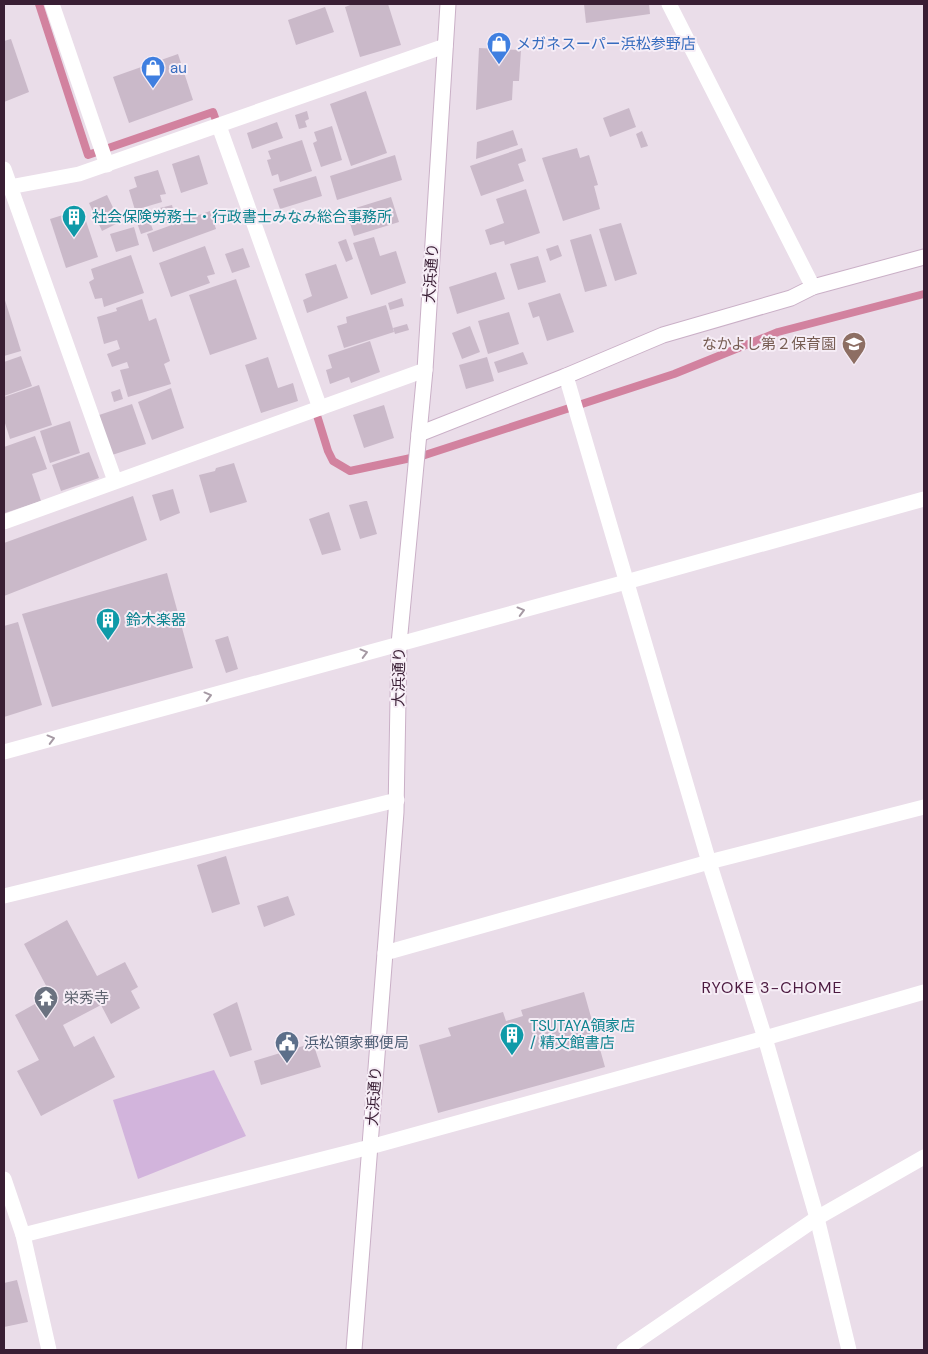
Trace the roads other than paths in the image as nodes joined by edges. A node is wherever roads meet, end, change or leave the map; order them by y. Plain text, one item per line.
1 (52, 4) edge
2 (448, 4) edge
3 (669, 4) edge
4 (445, 46) junction
5 (219, 126) junction
6 (107, 165) junction
7 (4, 169) edge
8 (7, 188) edge
9 (924, 257) edge
10 (813, 287) junction
11 (425, 370) junction
12 (566, 376) junction
13 (320, 408) junction
14 (419, 434) junction
15 (115, 481) junction
16 (924, 499) edge
17 (4, 522) edge
18 (626, 582) junction
19 (399, 644) junction
20 (4, 752) edge
21 (397, 800) junction
22 (924, 807) edge
23 (709, 862) junction
24 (4, 896) edge
25 (385, 954) junction
26 (924, 992) edge
27 (765, 1038) junction
28 (370, 1148) junction
29 (924, 1157) edge
30 (4, 1179) edge
31 (817, 1218) junction
32 (22, 1235) junction
33 (48, 1350) edge
34 (354, 1350) edge
35 (624, 1350) edge
36 (849, 1350) edge

1 - 6 street
2 - 4 street, 大浜通り
3 - 10 street
4 - 5 street
4 - 11 street, 大浜通り
5 - 6 street
5 - 13 street
6 - 8 street
7 - 8 street
8 - 15 street
9 - 10 street
10 - 12 street
11 - 13 street
11 - 14 street, 大浜通り
12 - 14 street
12 - 18 street
13 - 15 street
14 - 19 street, 大浜通り
15 - 17 street
16 - 18 street
19 -> 18 street
18 - 23 street
20 -> 19 street
19 - 21 street, 大浜通り
21 - 24 street
21 - 25 street, 大浜通り
22 - 23 street
23 - 25 street
23 - 27 street
25 - 28 street, 大浜通り
26 - 27 street
27 - 28 street
27 - 31 street
28 - 32 street
28 - 34 street, 大浜通り
29 - 31 street
30 - 32 street
31 - 35 street
31 - 36 street
32 - 33 street

